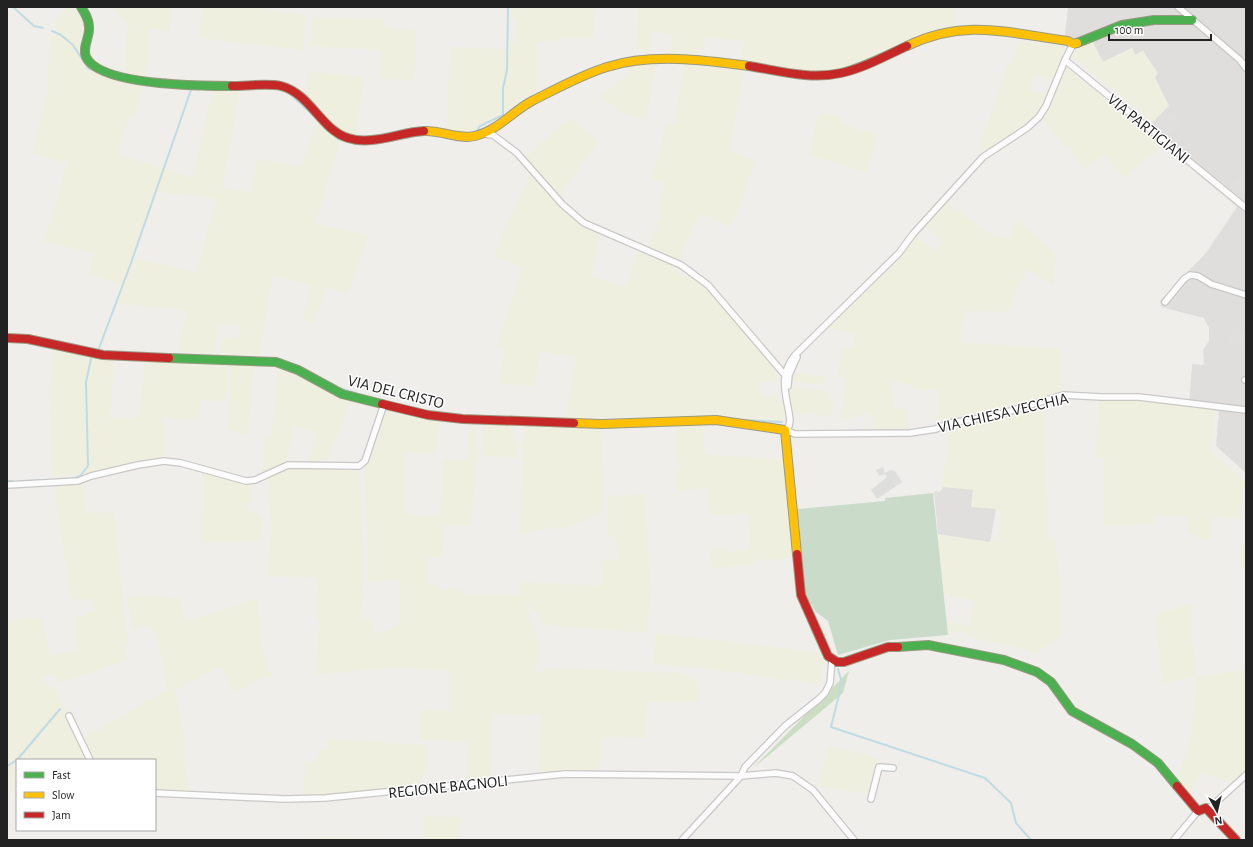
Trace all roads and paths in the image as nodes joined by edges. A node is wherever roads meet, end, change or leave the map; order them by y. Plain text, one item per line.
1 (81, 7) edge
2 (1178, 7) edge
3 (1192, 20) junction
4 (1073, 44) junction
5 (1066, 60) junction
6 (1245, 65) edge
7 (481, 134) junction
8 (1246, 208) edge
9 (1246, 295) edge
10 (1165, 302) dead end
11 (7, 338) edge
12 (801, 349) junction
13 (784, 374) junction
14 (787, 399) junction
15 (384, 404) junction
16 (1246, 410) edge
17 (785, 430) junction
18 (7, 485) edge
19 (832, 660) junction
20 (69, 716) dead end
21 (90, 759) edge
22 (893, 768) dead end
23 (1246, 775) edge
24 (741, 776) junction
25 (156, 793) edge
26 (871, 799) dead end
27 (1202, 810) junction
28 (682, 840) edge
29 (854, 840) edge
30 (1174, 840) edge
31 (1236, 840) edge

1 - 7 street
2 - 3 street
3 - 4 street
3 - 6 street
4 - 5 street
4 - 7 street
5 - 8 street, VIA PARTIGIANI
5 - 12 street
7 - 13 street
9 - 10 street
11 - 15 street, VIA DEL CRISTO
12 - 13 street
12 - 14 street
13 - 14 street
14 - 17 street
15 - 17 street, VIA DEL CRISTO
15 - 18 street
16 - 17 street, VIA CHIESA VECCHIA
17 - 19 street
19 - 24 street
19 - 27 street
20 - 21 street
22 - 26 street
23 - 27 street
24 - 25 street, REGIONE BAGNOLI
24 - 28 street
24 - 29 street, REGIONE BAGNOLI
27 - 30 street
27 - 31 street

